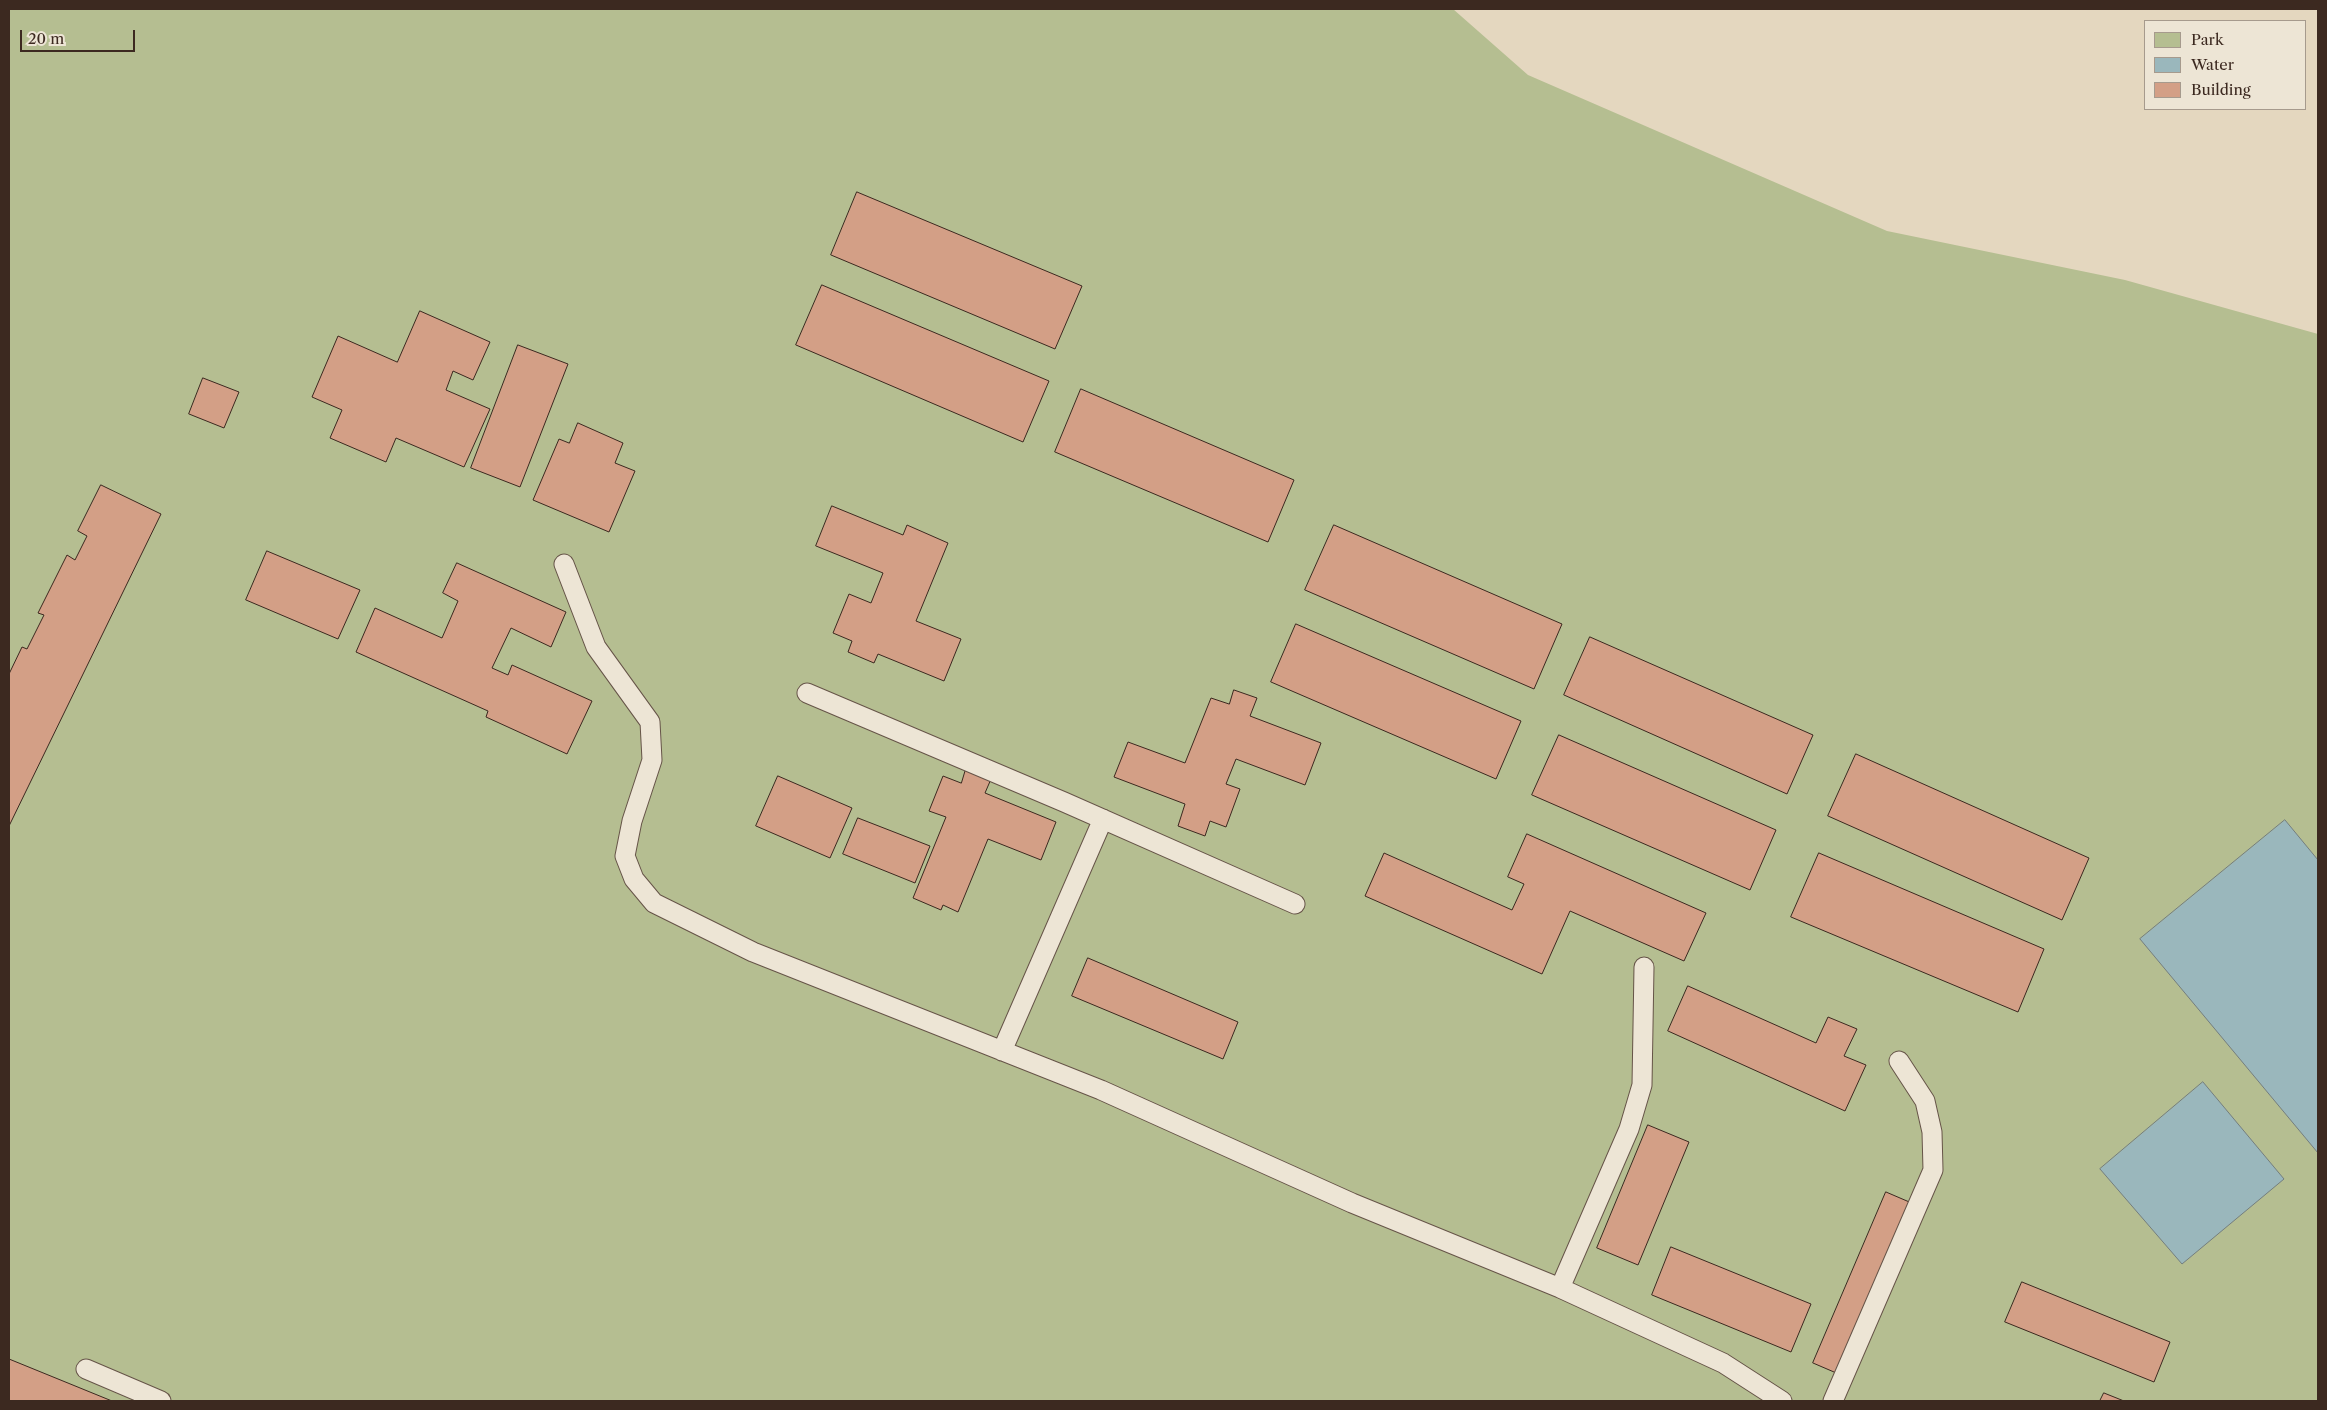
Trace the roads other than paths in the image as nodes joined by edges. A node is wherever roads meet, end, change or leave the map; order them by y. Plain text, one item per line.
1 (564, 564) dead end
2 (807, 693) dead end
3 (1103, 820) junction
4 (1295, 904) dead end
5 (1644, 967) dead end
6 (1002, 1051) junction
7 (1900, 1061) dead end
8 (1560, 1288) junction
9 (86, 1369) dead end
10 (161, 1401) edge
11 (1782, 1401) edge
12 (1833, 1401) edge

1 - 6 lane
2 - 3 lane
3 - 4 lane
3 - 6 lane
5 - 8 lane
6 - 8 lane
7 - 12 lane
8 - 11 lane
9 - 10 lane

